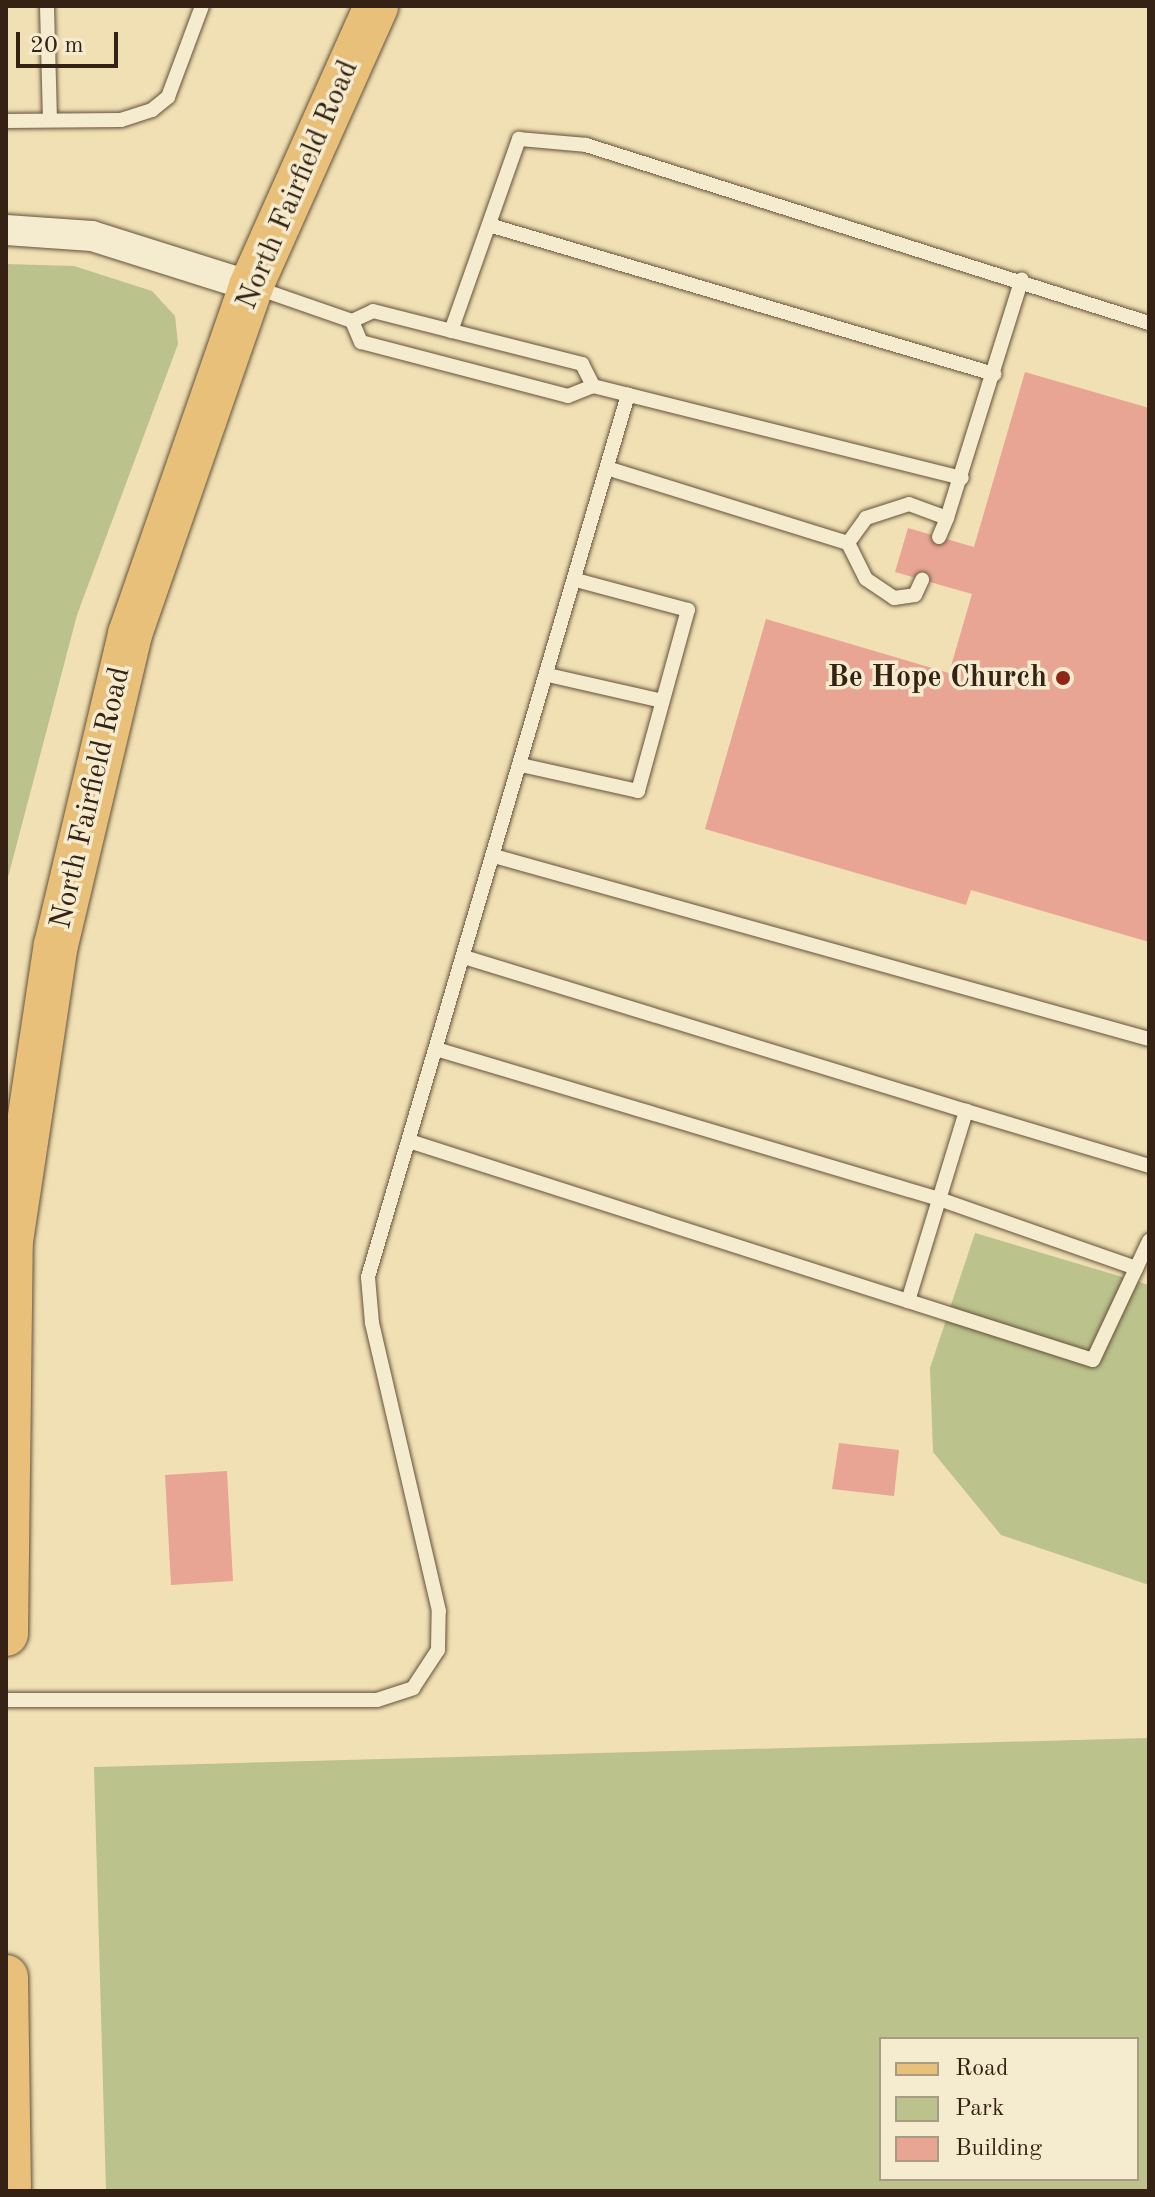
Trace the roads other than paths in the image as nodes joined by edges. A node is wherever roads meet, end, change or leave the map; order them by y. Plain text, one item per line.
1 (47, 6) edge
2 (202, 6) edge
3 (376, 6) edge
4 (50, 120) junction
5 (6, 121) edge
6 (489, 225) junction
7 (6, 230) edge
8 (1022, 279) junction
9 (251, 286) junction
10 (352, 321) junction
11 (1149, 323) edge
12 (451, 331) junction
13 (994, 374) junction
14 (593, 386) junction
15 (628, 395) junction
16 (610, 469) junction
17 (962, 478) junction
18 (947, 518) junction
19 (939, 537) dead end
20 (848, 543) junction
21 (576, 580) junction
22 (922, 580) dead end
23 (548, 675) junction
24 (662, 701) junction
25 (521, 765) junction
26 (494, 856) junction
27 (464, 957) junction
28 (1149, 1039) edge
29 (436, 1049) junction
30 (966, 1111) junction
31 (409, 1141) junction
32 (1149, 1166) edge
33 (939, 1199) junction
34 (1149, 1241) edge
35 (1136, 1268) junction
36 (908, 1301) junction
37 (6, 1634) edge
38 (6, 1700) edge
39 (6, 1977) edge
40 (9, 2191) edge

1 - 4 lane
2 - 4 lane
3 - 9 main road, North Fairfield Road
4 - 5 lane
6 - 8 lane
6 - 12 lane
6 - 13 lane
7 - 9 street
8 - 11 lane
8 - 13 lane
9 - 10 lane
9 - 37 main road, North Fairfield Road
10 - 12 lane
10 - 14 lane
12 - 14 lane
13 - 17 lane
14 - 15 lane
15 - 16 lane
15 - 17 lane
16 - 20 lane
16 - 21 lane
17 - 18 lane
18 - 19 lane
18 - 20 lane
20 - 22 lane
21 - 23 lane
21 - 24 lane
23 - 24 lane
23 - 25 lane
24 - 25 lane
25 - 26 lane
26 - 27 lane
26 - 28 lane
27 - 29 lane
27 - 30 lane
29 - 31 lane
29 - 33 lane
30 - 32 lane
30 - 33 lane
31 - 36 lane
31 - 38 lane
33 - 35 lane
33 - 36 lane
34 - 35 lane
35 - 36 lane
39 - 40 main road

